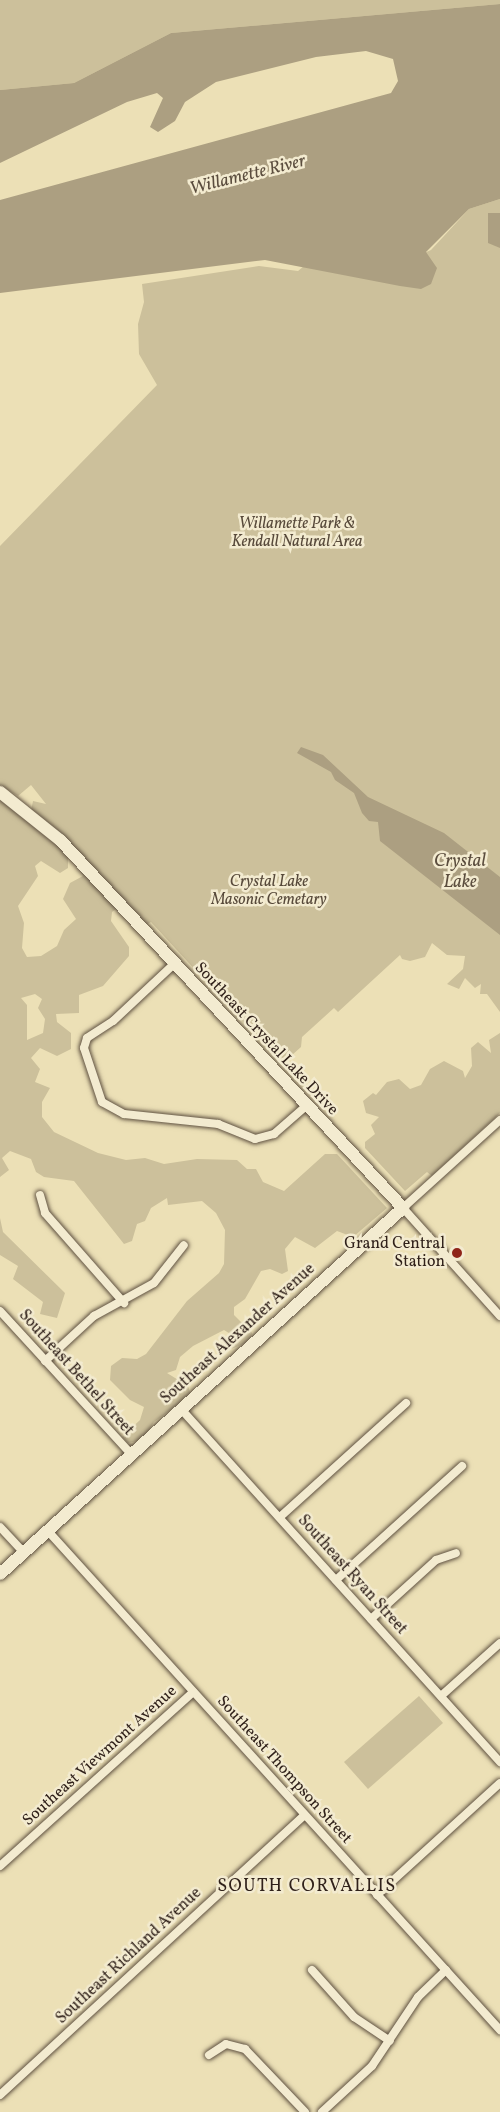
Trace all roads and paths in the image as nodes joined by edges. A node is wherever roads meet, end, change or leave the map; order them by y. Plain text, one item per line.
1 (0, 792) edge
2 (174, 964) junction
3 (306, 1106) junction
4 (500, 1120) edge
5 (40, 1195) dead end
6 (403, 1208) junction
7 (184, 1245) dead end
8 (124, 1302) junction
9 (0, 1311) edge
10 (500, 1316) edge
11 (45, 1361) junction
12 (406, 1402) dead end
13 (181, 1409) junction
14 (131, 1454) junction
15 (462, 1466) dead end
16 (280, 1517) junction
17 (0, 1527) edge
18 (47, 1530) junction
19 (24, 1552) junction
20 (456, 1553) dead end
21 (0, 1575) edge
22 (336, 1580) junction
23 (371, 1618) junction
24 (500, 1643) edge
25 (193, 1692) junction
26 (441, 1696) junction
27 (500, 1762) edge
28 (500, 1784) edge
29 (304, 1815) junction
30 (0, 1866) edge
31 (377, 1895) junction
32 (312, 1970) dead end
33 (446, 1970) junction
34 (500, 2030) edge
35 (390, 2041) junction
36 (209, 2055) dead end
37 (0, 2095) edge
38 (305, 2112) edge
39 (322, 2112) edge

1 - 2 street, Southeast Crystal Lake Drive
2 - 3 street, Southeast Crystal Lake Drive
2 - 3 street
3 - 6 street, Southeast Crystal Lake Drive
4 - 6 street, Southeast Alexander Avenue
5 - 8 street
6 - 10 street, Southeast Crystal Lake Drive
6 - 13 street, Southeast Alexander Avenue
7 - 8 street
8 - 11 street
9 - 11 street, Southeast Bethel Street
11 - 14 street, Southeast Bethel Street
12 - 16 street
13 - 14 street, Southeast Alexander Avenue
13 - 16 street, Southeast Ryan Street
14 - 18 street, Southeast Alexander Avenue
15 - 22 street
16 - 22 street, Southeast Ryan Street
17 - 19 street
18 - 19 street, Southeast Alexander Avenue
18 - 25 street, Southeast Thompson Street
19 - 21 street, Southeast Alexander Avenue
20 - 23 street
22 - 23 street, Southeast Ryan Street
23 - 26 street, Southeast Ryan Street
24 - 26 street
25 - 29 street, Southeast Thompson Street
25 - 30 street, Southeast Viewmont Avenue
26 - 27 street, Southeast Ryan Street
28 - 31 street
29 - 31 street, Southeast Thompson Street
29 - 37 street, Southeast Richland Avenue
31 - 33 street, Southeast Thompson Street
32 - 35 street
33 - 34 street, Southeast Thompson Street
33 - 35 street
35 - 39 street
36 - 38 street

